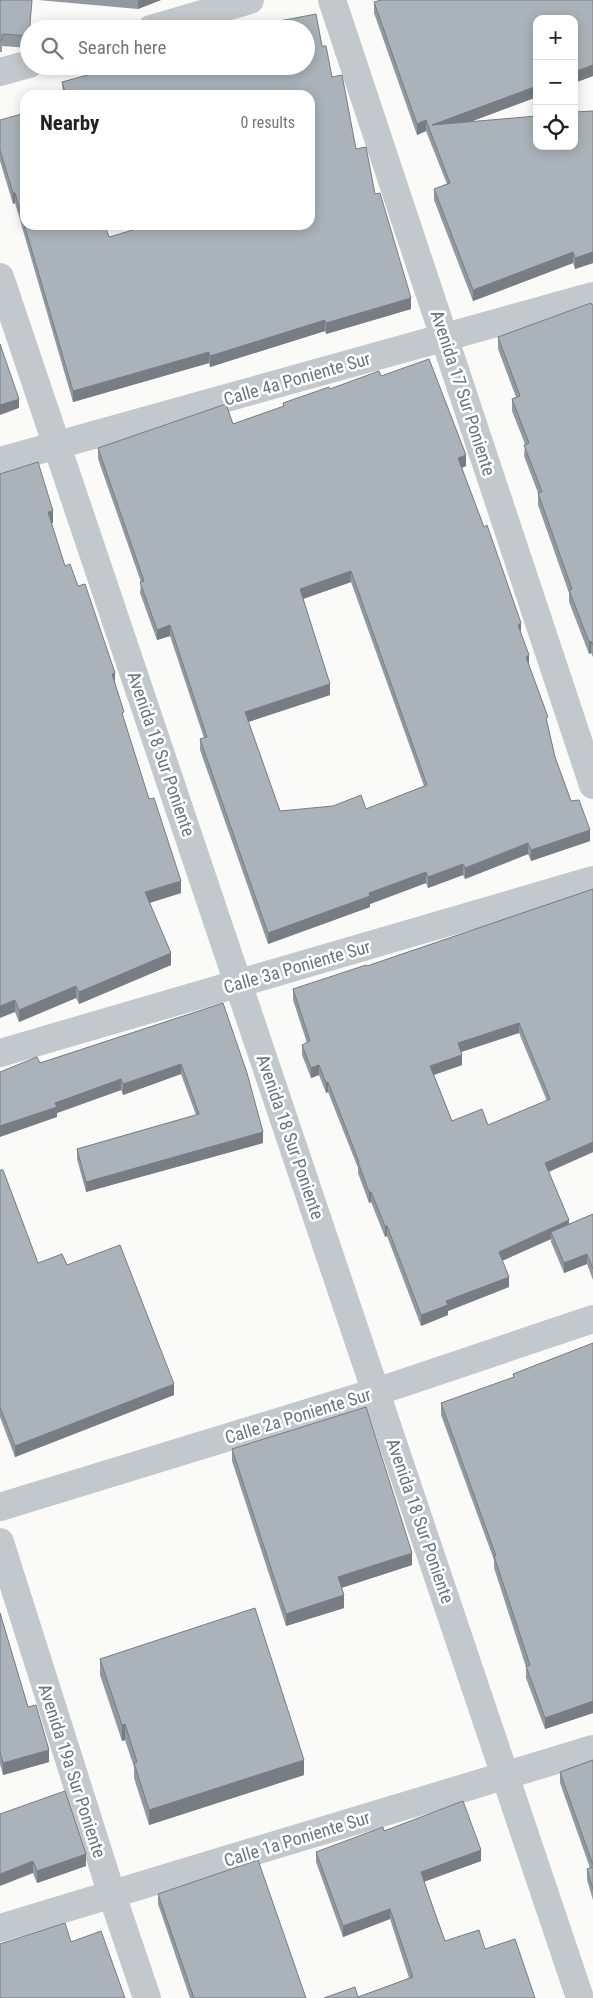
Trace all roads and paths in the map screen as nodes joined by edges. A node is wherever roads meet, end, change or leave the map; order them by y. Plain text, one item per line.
1 (250, 0) edge
2 (332, 0) edge
3 (181, 20) edge
4 (20, 66) edge
5 (0, 72) edge
6 (0, 277) edge
7 (593, 296) edge
8 (444, 338) junction
9 (57, 446) junction
10 (0, 461) edge
11 (593, 785) edge
12 (593, 880) edge
13 (239, 984) junction
14 (0, 1053) edge
15 (593, 1319) edge
16 (376, 1392) junction
17 (0, 1506) edge
18 (0, 1542) edge
19 (593, 1749) edge
20 (506, 1776) junction
21 (112, 1895) junction
22 (0, 1928) edge
23 (147, 1998) edge
24 (580, 1998) edge

1 - 3 street
2 - 8 street, Avenida 17 Sur Poniente
4 - 5 street
6 - 9 street, Avenida 18 Sur Poniente
7 - 8 street, Calle 4a Poniente Sur
8 - 9 street, Calle 4a Poniente Sur
8 - 11 street, Avenida 17 Sur Poniente
9 - 10 street, Calle 4a Poniente Sur
9 - 13 street, Avenida 18 Sur Poniente
12 - 13 street, Calle 3a Poniente Sur
13 - 14 street, Calle 3a Poniente Sur
13 - 16 street, Avenida 18 Sur Poniente
15 - 16 street, Calle 2a Poniente Sur
16 - 17 street, Calle 2a Poniente Sur
16 - 20 street, Avenida 18 Sur Poniente
18 - 21 street, Avenida 19a Sur Poniente
19 - 20 street, Calle 1a Poniente Sur
20 - 21 street, Calle 1a Poniente Sur
20 - 24 street, Avenida 18 Sur Poniente
21 - 22 street, Calle 1a Poniente Sur
21 - 23 street, Avenida 19a Sur Poniente

